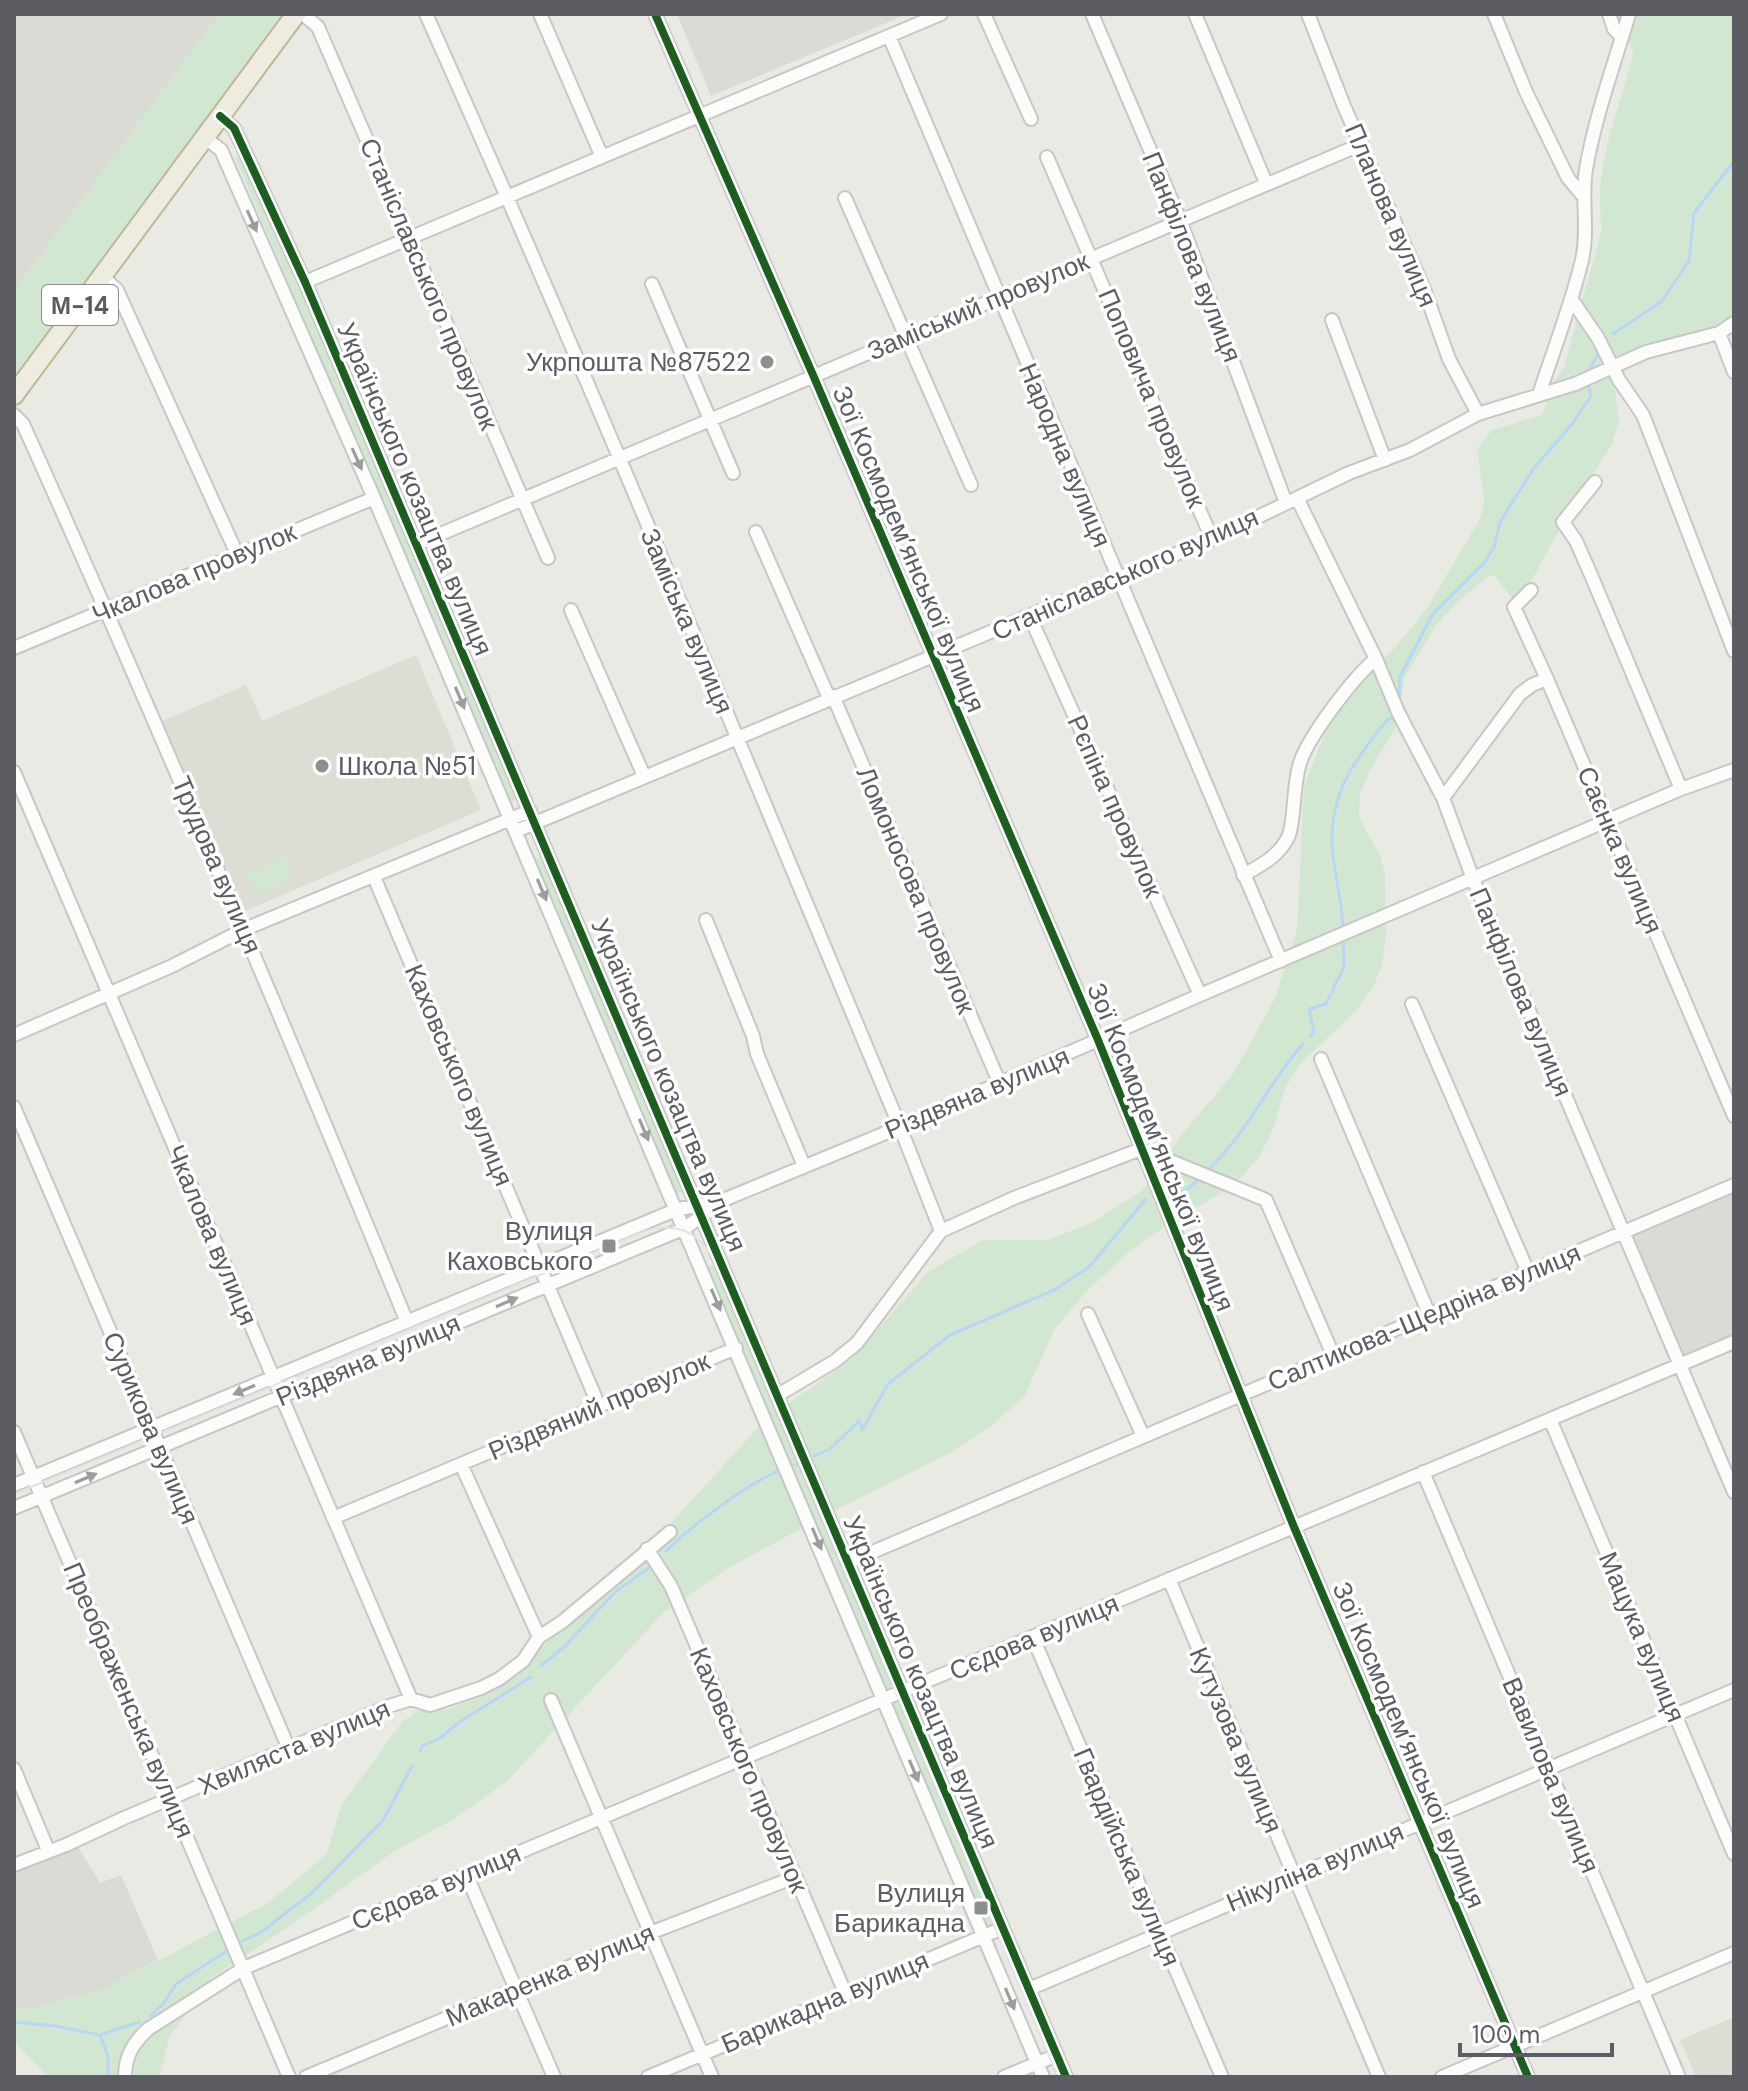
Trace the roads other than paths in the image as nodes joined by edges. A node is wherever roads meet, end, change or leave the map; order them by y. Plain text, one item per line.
1 (296, 14) edge
2 (303, 14) edge
3 (426, 14) edge
4 (540, 14) edge
5 (655, 14) edge
6 (941, 14) edge
7 (984, 14) edge
8 (1092, 14) edge
9 (1195, 14) edge
10 (1308, 14) edge
11 (1494, 14) edge
12 (1609, 14) edge
13 (1629, 14) edge
14 (889, 36) junction
15 (1622, 37) junction
16 (220, 116) junction
17 (699, 116) junction
18 (1031, 119) dead end
19 (205, 138) junction
20 (1362, 144) junction
21 (602, 157) junction
22 (1047, 157) dead end
23 (1266, 183) junction
24 (1583, 196) junction
25 (508, 197) junction
26 (845, 198) dead end
27 (1180, 220) junction
28 (409, 238) junction
29 (1093, 257) junction
30 (102, 276) junction
31 (305, 282) junction
32 (652, 284) dead end
33 (999, 297) junction
34 (1572, 300) junction
35 (1332, 320) dead end
36 (1734, 323) edge
37 (1719, 333) junction
38 (906, 336) junction
39 (1614, 368) junction
40 (1734, 372) edge
41 (813, 375) junction
42 (14, 395) edge
43 (1539, 395) junction
44 (1478, 414) junction
45 (14, 415) edge
46 (710, 420) junction
47 (619, 458) junction
48 (1385, 460) junction
49 (733, 473) dead end
50 (1595, 482) dead end
51 (971, 485) dead end
52 (374, 498) junction
53 (522, 500) junction
54 (1292, 500) junction
55 (756, 532) dead end
56 (1212, 539) junction
57 (417, 544) junction
58 (237, 554) junction
59 (548, 558) dead end
60 (1118, 579) junction
61 (1531, 590) dead end
62 (107, 609) junction
63 (571, 610) dead end
64 (1030, 617) junction
65 (14, 648) edge
66 (1734, 651) edge
67 (932, 656) junction
68 (1376, 659) junction
69 (1547, 679) junction
70 (831, 697) junction
71 (736, 737) junction
72 (1734, 770) edge
73 (14, 772) edge
74 (644, 776) junction
75 (1681, 789) junction
76 (1443, 798) junction
77 (533, 817) junction
78 (1608, 822) junction
79 (514, 825) junction
80 (1243, 875) junction
81 (374, 877) junction
82 (1473, 879) junction
83 (706, 920) dead end
84 (245, 929) junction
85 (1281, 961) junction
86 (109, 991) junction
87 (1200, 995) junction
88 (1412, 1004) dead end
89 (14, 1035) edge
90 (1098, 1040) junction
91 (1321, 1059) dead end
92 (1000, 1084) junction
93 (14, 1107) edge
94 (1734, 1116) edge
95 (900, 1127) junction
96 (1141, 1149) junction
97 (804, 1166) junction
98 (1734, 1185) edge
99 (678, 1209) junction
100 (701, 1210) junction
101 (685, 1228) junction
102 (941, 1231) junction
103 (1624, 1231) junction
104 (540, 1266) junction
105 (1528, 1272) junction
106 (548, 1285) junction
107 (1088, 1314) dead end
108 (1429, 1314) junction
109 (407, 1322) junction
110 (1734, 1342) edge
111 (736, 1348) junction
112 (1333, 1355) junction
113 (1680, 1364) junction
114 (272, 1378) junction
115 (778, 1395) junction
116 (1240, 1395) junction
117 (281, 1397) junction
118 (599, 1406) junction
119 (1550, 1419) junction
120 (151, 1428) junction
121 (14, 1432) edge
122 (1143, 1436) junction
123 (159, 1447) junction
124 (461, 1464) junction
125 (1423, 1472) junction
126 (33, 1477) junction
127 (14, 1485) edge
128 (1734, 1492) edge
129 (41, 1497) junction
130 (14, 1508) edge
131 (333, 1518) junction
132 (1294, 1527) junction
133 (670, 1532) dead end
134 (647, 1549) junction
135 (849, 1562) junction
136 (1169, 1579) junction
137 (539, 1637) junction
138 (1033, 1638) junction
139 (1734, 1690) edge
140 (903, 1691) junction
141 (411, 1699) junction
142 (884, 1699) junction
143 (551, 1700) dead end
144 (1675, 1715) junction
145 (289, 1749) junction
146 (745, 1759) junction
147 (1549, 1768) junction
148 (14, 1769) edge
149 (173, 1799) junction
150 (600, 1818) junction
151 (1420, 1823) junction
152 (48, 1850) junction
153 (1734, 1854) edge
154 (14, 1865) edge
155 (466, 1874) junction
156 (1294, 1876) junction
157 (795, 1877) junction
158 (1003, 1928) junction
159 (650, 1933) junction
160 (1159, 1933) junction
161 (984, 1936) junction
162 (1734, 1953) edge
163 (244, 1968) junction
164 (517, 1989) junction
165 (1029, 1989) junction
166 (1643, 1992) junction
167 (846, 1995) junction
168 (1515, 2046) junction
169 (702, 2054) junction
170 (1057, 2055) junction
171 (1037, 2063) junction
172 (125, 2077) edge
173 (289, 2077) edge
174 (306, 2077) edge
175 (554, 2077) edge
176 (648, 2077) edge
177 (712, 2077) edge
178 (1004, 2077) edge
179 (1043, 2077) edge
180 (1066, 2077) edge
181 (1222, 2077) edge
182 (1379, 2077) edge
183 (1442, 2077) edge
184 (1528, 2077) edge
185 (1679, 2077) edge

1 - 16 highway, М-14
2 - 28 street, Станіславського провулок
3 - 25 street, Заміська вулиця
4 - 21 street
5 - 17 street, Зої Космодем’янської вулиця
6 - 14 street
7 - 18 street
8 - 27 street, Панфілова вулиця
9 - 23 street
10 - 20 street, Планова вулиця
11 - 24 street
12 - 15 street
13 - 15 street
14 - 17 street
14 - 33 street, Народна вулиця
15 - 24 street
16 - 19 highway, М-14
16 - 31 street, Українського козацтва вулиця
17 - 21 street
17 - 41 street, Зої Космодем’янської вулиця
19 - 30 highway, М-14
19 -> 52 street, Українського козацтва вулиця
20 - 23 street, Заміський провулок
20 - 44 street, Планова вулиця
21 - 25 street
22 - 29 street, Поповича провулок
23 - 27 street, Заміський провулок
24 - 34 street
25 - 28 street
25 - 47 street, Заміська вулиця
26 - 38 street
27 - 29 street, Заміський провулок
27 - 54 street, Панфілова вулиця
28 - 31 street
28 - 53 street, Станіславського провулок
29 - 33 street, Заміський провулок
29 - 56 street, Поповича провулок
30 - 42 highway, М-14
30 - 58 street
31 - 57 street, Українського козацтва вулиця
32 - 46 street
33 - 38 street, Заміський провулок
33 - 60 street, Народна вулиця
34 - 39 street
34 - 43 street
35 - 48 street
36 - 37 street, Станіславського вулиця
37 - 39 street, Станіславського вулиця
37 - 40 street
38 - 41 street, Заміський провулок
38 - 51 street
39 - 43 street, Станіславського вулиця
39 - 66 street
41 - 46 street, Заміський провулок
41 - 67 street, Зої Космодем’янської вулиця
43 - 44 street, Станіславського вулиця
44 - 48 street, Станіславського вулиця
45 - 62 street, Трудова вулиця
46 - 47 street, Заміський провулок
46 - 49 street
47 - 53 street, Заміський провулок
47 - 71 street, Заміська вулиця
48 - 54 street, Станіславського вулиця
50 - 75 street
52 - 58 street, Чкалова провулок
52 -> 79 street, Українського козацтва вулиця
53 - 57 street, Заміський провулок
53 - 59 street, Станіславського провулок
54 - 56 street, Станіславського вулиця
54 - 68 street, Панфілова вулиця
55 - 70 street, Ломоносова провулок
56 - 60 street, Станіславського вулиця
57 - 77 street, Українського козацтва вулиця
58 - 62 street, Чкалова провулок
60 - 64 street, Станіславського вулиця
60 - 80 street, Народна вулиця
61 - 69 street, Саєнка вулиця
62 - 65 street, Чкалова провулок
62 - 84 street, Трудова вулиця
63 - 74 street
64 - 67 street, Станіславського вулиця
64 - 87 street, Рєпіна провулок
67 - 70 street, Станіславського вулиця
67 - 90 street, Зої Космодем’янської вулиця
68 - 76 street, Панфілова вулиця
68 - 80 street
69 - 76 street
69 - 78 street, Саєнка вулиця
70 - 71 street, Станіславського вулиця
70 - 92 street, Ломоносова провулок
71 - 74 street, Станіславського вулиця
71 - 95 street, Заміська вулиця
72 - 75 street, Різдвяна вулиця
73 - 86 street, Чкалова вулиця
74 - 77 street, Станіславського вулиця
75 - 78 street, Різдвяна вулиця
76 - 82 street, Панфілова вулиця
77 - 79 street, Станіславського вулиця
77 - 100 street, Українського козацтва вулиця
78 - 82 street, Різдвяна вулиця
78 - 94 street, Саєнка вулиця
79 - 81 street, Станіславського вулиця
79 -> 99 street, Українського козацтва вулиця
80 - 85 street, Народна вулиця
81 - 84 street, Станіславського вулиця
81 - 104 street, Каховського вулиця
82 - 85 street, Різдвяна вулиця
82 - 103 street, Панфілова вулиця
83 - 97 street
84 - 86 street, Станіславського вулиця
84 - 109 street, Трудова вулиця
85 - 87 street, Різдвяна вулиця
86 - 89 street, Станіславського вулиця
86 - 114 street, Чкалова вулиця
87 - 90 street, Різдвяна вулиця
88 - 105 street
90 - 92 street, Різдвяна вулиця
90 - 96 street, Зої Космодем’янської вулиця
91 - 108 street
92 - 95 street, Різдвяна вулиця
93 - 120 street, Сурикова вулиця
95 - 97 street, Різдвяна вулиця
95 - 102 street, Заміська вулиця
96 - 102 street
96 - 112 street
96 - 116 street, Зої Космодем’янської вулиця
97 - 100 street, Різдвяна вулиця
98 - 103 street, Салтикова-Щедріна вулиця
99 - 100 street, Різдвяна вулиця
99 - 101 street, Українського козацтва вулиця
99 - 104 street, Різдвяна вулиця
100 - 101 street, Різдвяна вулиця
100 - 115 street, Українського козацтва вулиця
101 - 106 street, Різдвяна вулиця
101 -> 111 street, Українського козацтва вулиця
102 - 115 street
103 - 105 street, Салтикова-Щедріна вулиця
103 - 113 street, Панфілова вулиця
104 - 106 street, Каховського вулиця
104 - 109 street, Різдвяна вулиця
105 - 108 street, Салтикова-Щедріна вулиця
117 -> 106 street, Різдвяна вулиця
106 - 118 street, Каховського вулиця
107 - 122 street
108 - 112 street, Салтикова-Щедріна вулиця
109 - 114 street, Різдвяна вулиця
110 - 113 street, Сєдова вулиця
111 - 118 street, Різдвяний провулок
111 -> 142 street, Українського козацтва вулиця
112 - 116 street, Салтикова-Щедріна вулиця
113 - 119 street, Сєдова вулиця
113 - 128 street, Панфілова вулиця
114 - 117 street, Чкалова вулиця
114 -> 120 street, Різдвяна вулиця
115 - 135 street, Українського козацтва вулиця
116 - 122 street, Салтикова-Щедріна вулиця
116 - 132 street, Зої Космодем’янської вулиця
117 - 123 street, Різдвяна вулиця
117 - 131 street, Чкалова вулиця
118 - 124 street, Різдвяний провулок
119 - 125 street, Сєдова вулиця
119 - 144 street, Мацука вулиця
120 - 123 street, Сурикова вулиця
120 - 126 street, Різдвяна вулиця
121 - 126 street, Преображенська вулиця
122 - 135 street, Салтикова-Щедріна вулиця
129 -> 123 street, Різдвяна вулиця
123 - 145 street, Сурикова вулиця
124 - 131 street, Різдвяний провулок
124 - 137 street, Різдвяний провулок
125 - 132 street, Сєдова вулиця
125 - 147 street, Вавилова вулиця
126 - 127 street, Різдвяна вулиця
126 - 129 street, Преображенська вулиця
129 - 130 street, Різдвяна вулиця
129 - 149 street, Преображенська вулиця
131 - 141 street, Чкалова вулиця
132 - 136 street, Сєдова вулиця
132 - 151 street, Зої Космодем’янської вулиця
133 - 134 street, Хвиляста вулиця
134 - 137 street, Хвиляста вулиця
134 - 146 street, Каховського провулок
135 - 140 street, Українського козацтва вулиця
136 - 138 street, Сєдова вулиця
136 - 156 street, Кутузова вулиця
137 - 141 street, Хвиляста вулиця
138 - 140 street, Сєдова вулиця
138 - 160 street, Гвардійська вулиця
139 - 144 street, Нікуліна вулиця
140 - 142 street, Сєдова вулиця
140 - 158 street, Українського козацтва вулиця
141 - 145 street, Хвиляста вулиця
142 - 146 street, Сєдова вулиця
142 -> 161 street, Українського козацтва вулиця
143 - 150 street
144 - 147 street, Нікуліна вулиця
144 - 153 street, Мацука вулиця
145 - 149 street, Хвиляста вулиця
146 - 150 street, Сєдова вулиця
146 - 157 street, Каховського провулок
147 - 151 street, Нікуліна вулиця
147 - 166 street, Вавилова вулиця
148 - 152 street
149 - 152 street, Хвиляста вулиця
149 - 163 street, Преображенська вулиця
150 - 155 street, Сєдова вулиця
150 - 159 street
151 - 156 street, Нікуліна вулиця
151 - 168 street, Зої Космодем’янської вулиця
152 - 154 street, Хвиляста вулиця
155 - 163 street, Сєдова вулиця
155 - 164 street
156 - 160 street, Нікуліна вулиця
156 - 182 street, Кутузова вулиця
157 - 159 street, Макаренка вулиця
157 - 167 street, Каховського провулок
158 - 161 street, Барикадна вулиця
158 - 165 street, Українського козацтва вулиця
159 - 164 street, Макаренка вулиця
159 - 169 street
160 - 165 street, Нікуліна вулиця
160 - 181 street, Гвардійська вулиця
161 - 167 street, Барикадна вулиця
161 -> 171 street, Українського козацтва вулиця
162 - 166 street
163 - 172 street, Сєдова вулиця
163 - 173 street, Преображенська вулиця
164 - 174 street, Макаренка вулиця
164 - 175 street
165 - 170 street, Українського козацтва вулиця
166 - 168 street
166 - 185 street, Вавилова вулиця
167 - 169 street, Барикадна вулиця
168 - 183 street
168 - 184 street, Зої Космодем’янської вулиця
169 - 176 street, Барикадна вулиця
169 - 177 street
170 - 171 street
170 - 180 street, Українського козацтва вулиця
171 - 178 street
171 - 179 street, Українського козацтва вулиця

